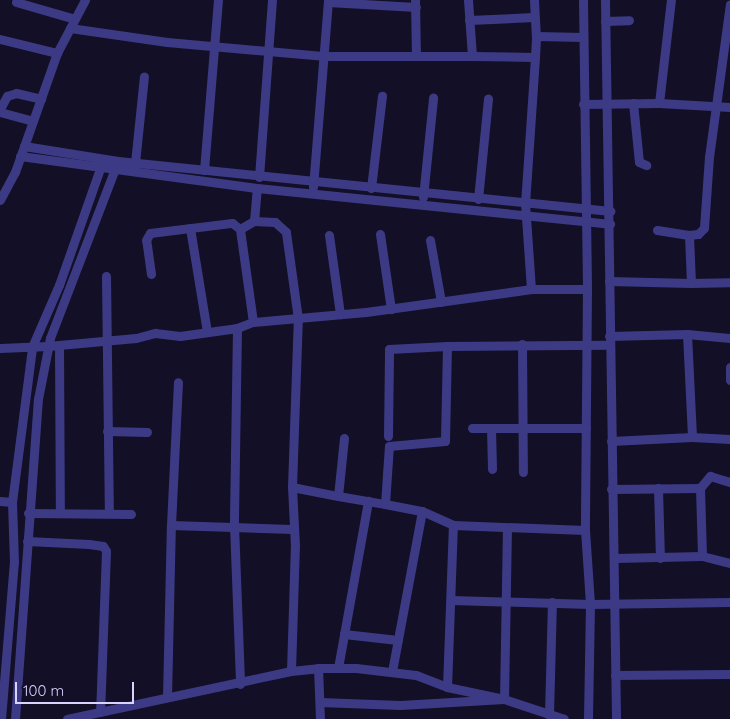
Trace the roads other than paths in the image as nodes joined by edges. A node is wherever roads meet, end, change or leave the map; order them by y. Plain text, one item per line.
1 (86, 0) edge
2 (218, 0) edge
3 (272, 0) edge
4 (468, 0) edge
5 (534, 0) edge
6 (583, 0) edge
7 (605, 0) edge
8 (671, 0) edge
9 (13, 1) edge
10 (328, 1) edge
11 (415, 3) edge
12 (730, 4) edge
13 (534, 17) junction
14 (75, 19) junction
15 (469, 20) junction
16 (629, 20) dead end
17 (605, 21) junction
18 (70, 28) junction
19 (536, 36) junction
20 (583, 37) junction
21 (0, 39) edge
22 (212, 46) junction
23 (268, 51) junction
24 (57, 53) junction
25 (325, 56) junction
26 (416, 56) junction
27 (472, 56) junction
28 (534, 57) junction
29 (144, 76) dead end
30 (382, 96) dead end
31 (433, 98) dead end
32 (488, 98) dead end
33 (41, 99) junction
34 (633, 103) junction
35 (659, 103) junction
36 (583, 104) junction
37 (607, 104) junction
38 (715, 106) junction
39 (730, 107) edge
40 (0, 111) edge
41 (33, 121) junction
42 (24, 146) junction
43 (20, 156) junction
44 (104, 158) junction
45 (135, 163) junction
46 (116, 165) junction
47 (646, 165) dead end
48 (100, 168) junction
49 (204, 170) junction
50 (259, 176) junction
51 (313, 181) junction
52 (4, 184) edge
53 (257, 188) junction
54 (371, 188) junction
55 (423, 193) junction
56 (312, 194) junction
57 (478, 199) junction
58 (0, 200) edge
59 (525, 204) junction
60 (422, 205) junction
61 (587, 210) junction
62 (610, 211) junction
63 (525, 218) junction
64 (254, 221) junction
65 (586, 223) junction
66 (610, 224) junction
67 (190, 228) junction
68 (240, 229) junction
69 (657, 230) dead end
70 (380, 234) dead end
71 (330, 235) dead end
72 (689, 235) junction
73 (430, 240) dead end
74 (151, 274) dead end
75 (106, 276) dead end
76 (609, 282) junction
77 (730, 282) edge
78 (691, 283) junction
79 (531, 289) junction
80 (587, 289) junction
81 (441, 302) junction
82 (391, 309) junction
83 (340, 314) junction
84 (298, 318) junction
85 (253, 322) junction
86 (237, 328) junction
87 (207, 332) junction
88 (687, 334) junction
89 (730, 338) edge
90 (609, 340) junction
91 (105, 341) junction
92 (522, 344) junction
93 (59, 345) junction
94 (586, 345) junction
95 (48, 346) junction
96 (447, 346) junction
97 (32, 347) junction
98 (0, 348) edge
99 (730, 367) edge
100 (730, 380) edge
101 (178, 382) dead end
102 (523, 427) junction
103 (472, 428) dead end
104 (491, 428) junction
105 (586, 428) junction
106 (107, 431) junction
107 (147, 432) dead end
108 (388, 436) dead end
109 (692, 437) junction
110 (344, 438) dead end
111 (730, 439) edge
112 (611, 441) junction
113 (492, 469) dead end
114 (523, 472) dead end
115 (730, 482) edge
116 (292, 488) junction
117 (658, 488) junction
118 (700, 488) junction
119 (611, 489) junction
120 (338, 496) junction
121 (0, 501) edge
122 (368, 501) junction
123 (12, 502) junction
124 (385, 504) junction
125 (422, 511) junction
126 (28, 513) junction
127 (60, 513) junction
128 (108, 514) junction
129 (132, 514) dead end
130 (171, 525) junction
131 (234, 525) junction
132 (453, 525) junction
133 (507, 528) junction
134 (292, 529) junction
135 (585, 530) junction
136 (27, 541) junction
137 (702, 556) junction
138 (615, 558) junction
139 (660, 558) junction
140 (730, 563) edge
141 (451, 600) junction
142 (506, 601) junction
143 (552, 602) junction
144 (730, 602) edge
145 (615, 603) junction
146 (590, 604) junction
147 (4, 633) edge
148 (344, 634) junction
149 (22, 635) junction
150 (398, 640) junction
151 (3, 651) edge
152 (20, 652) junction
153 (318, 668) junction
154 (338, 668) junction
155 (291, 671) junction
156 (392, 671) junction
157 (730, 674) edge
158 (615, 675) junction
159 (240, 684) junction
160 (447, 687) junction
161 (167, 697) junction
162 (504, 698) junction
163 (320, 702) junction
164 (100, 712) junction
165 (549, 715) junction
166 (1, 719) edge
167 (15, 719) edge
168 (67, 719) edge
169 (320, 719) edge
170 (564, 719) edge
171 (588, 719) edge
172 (616, 719) edge

1 - 14 street
2 - 22 street
3 - 23 street
4 - 15 street
5 - 13 street
6 - 20 street
7 - 17 street
8 - 35 street
9 - 14 street
10 - 11 street
10 - 25 street
11 - 26 street
12 - 38 street
13 - 15 street
13 - 19 street
14 - 18 street
15 - 27 street
16 - 17 street
17 - 37 street
18 - 22 street
18 - 24 street
19 - 20 street
19 - 28 street
20 - 36 street
21 - 24 street
22 - 23 street
22 - 49 street
23 - 25 street
23 - 50 street
24 - 33 street
25 - 26 street
25 - 51 street
26 - 27 street
27 - 28 street
28 - 59 street
29 - 45 street
30 - 54 street
31 - 55 street
32 - 57 street
33 - 40 street
33 - 41 street
34 - 35 street
34 - 37 street
34 - 47 street
35 - 38 street
36 - 37 street
36 - 61 street
37 - 62 street
38 - 39 street
38 - 72 street
40 - 41 street
41 - 42 street
42 - 43 street
42 - 44 street
43 - 48 street
43 - 52 street
44 - 46 street
44 - 48 street
45 - 46 street
45 - 49 street
46 - 48 street
46 - 53 street
46 - 95 street
48 - 97 street
49 - 50 street
50 - 51 street
51 - 54 street
51 - 56 street
52 - 58 street
53 - 56 street
53 - 64 street
54 - 55 street
55 - 57 street
55 - 60 street
56 - 60 street
57 - 59 street
59 - 61 street
59 - 63 street
60 - 63 street
61 - 62 street
61 - 65 street
62 - 66 street
63 - 65 street
63 - 79 street
64 - 68 street
64 - 84 street
65 - 66 street
65 - 80 street
66 - 76 street
67 - 68 street
67 - 74 street
67 - 87 street
68 - 85 street
69 - 72 street
70 - 82 street
71 - 83 street
72 - 78 street
73 - 81 street
75 - 91 street
76 - 78 street
76 - 90 street
77 - 78 street
79 - 80 street
79 - 81 street
80 - 94 street
81 - 82 street
82 - 83 street
83 - 84 street
84 - 85 street
84 - 116 street
85 - 86 street
86 - 87 street
86 - 131 street
87 - 91 street
88 - 89 street
88 - 90 street
88 - 109 street
90 - 94 street
90 - 112 street
91 - 93 street
91 - 106 street
92 - 94 street
92 - 96 street
92 - 102 street
93 - 95 street
93 - 127 street
94 - 105 street
95 - 97 street
95 - 126 street
96 - 108 street
96 - 124 street
97 - 98 street
97 - 123 street
99 - 100 street
101 - 130 street
102 - 104 street
102 - 105 street
102 - 114 street
103 - 104 street
104 - 113 street
105 - 135 street
106 - 107 street
106 - 128 street
109 - 111 street
109 - 112 street
110 - 120 street
112 - 119 street
115 - 118 street
116 - 120 street
116 - 134 street
117 - 118 street
117 - 119 street
117 - 139 street
118 - 137 street
119 - 138 street
120 - 122 street
121 - 123 street
122 - 124 street
122 - 148 street
123 - 147 street
124 - 125 street
125 - 132 street
125 - 150 street
126 - 127 street
126 - 136 street
127 - 128 street
128 - 129 street
130 - 131 street
130 - 161 street
131 - 134 street
131 - 159 street
132 - 133 street
132 - 141 street
133 - 135 street
133 - 142 street
134 - 155 street
135 - 146 street
136 - 149 street
136 - 164 street
137 - 139 street
137 - 140 street
138 - 139 street
138 - 145 street
141 - 142 street
141 - 160 street
142 - 143 street
142 - 162 street
143 - 146 street
143 - 165 street
144 - 145 street
145 - 146 street
145 - 158 street
146 - 171 street
147 - 149 street
147 - 151 street
148 - 150 street
148 - 154 street
149 - 152 street
150 - 156 street
151 - 152 street
151 - 166 street
152 - 167 street
153 - 154 street
153 - 155 street
153 - 163 street
154 - 156 street
155 - 159 street
156 - 160 street
157 - 158 street
158 - 172 street
159 - 161 street
160 - 162 street
161 - 164 street
162 - 163 street
162 - 165 street
163 - 169 street
164 - 168 street
165 - 170 street

